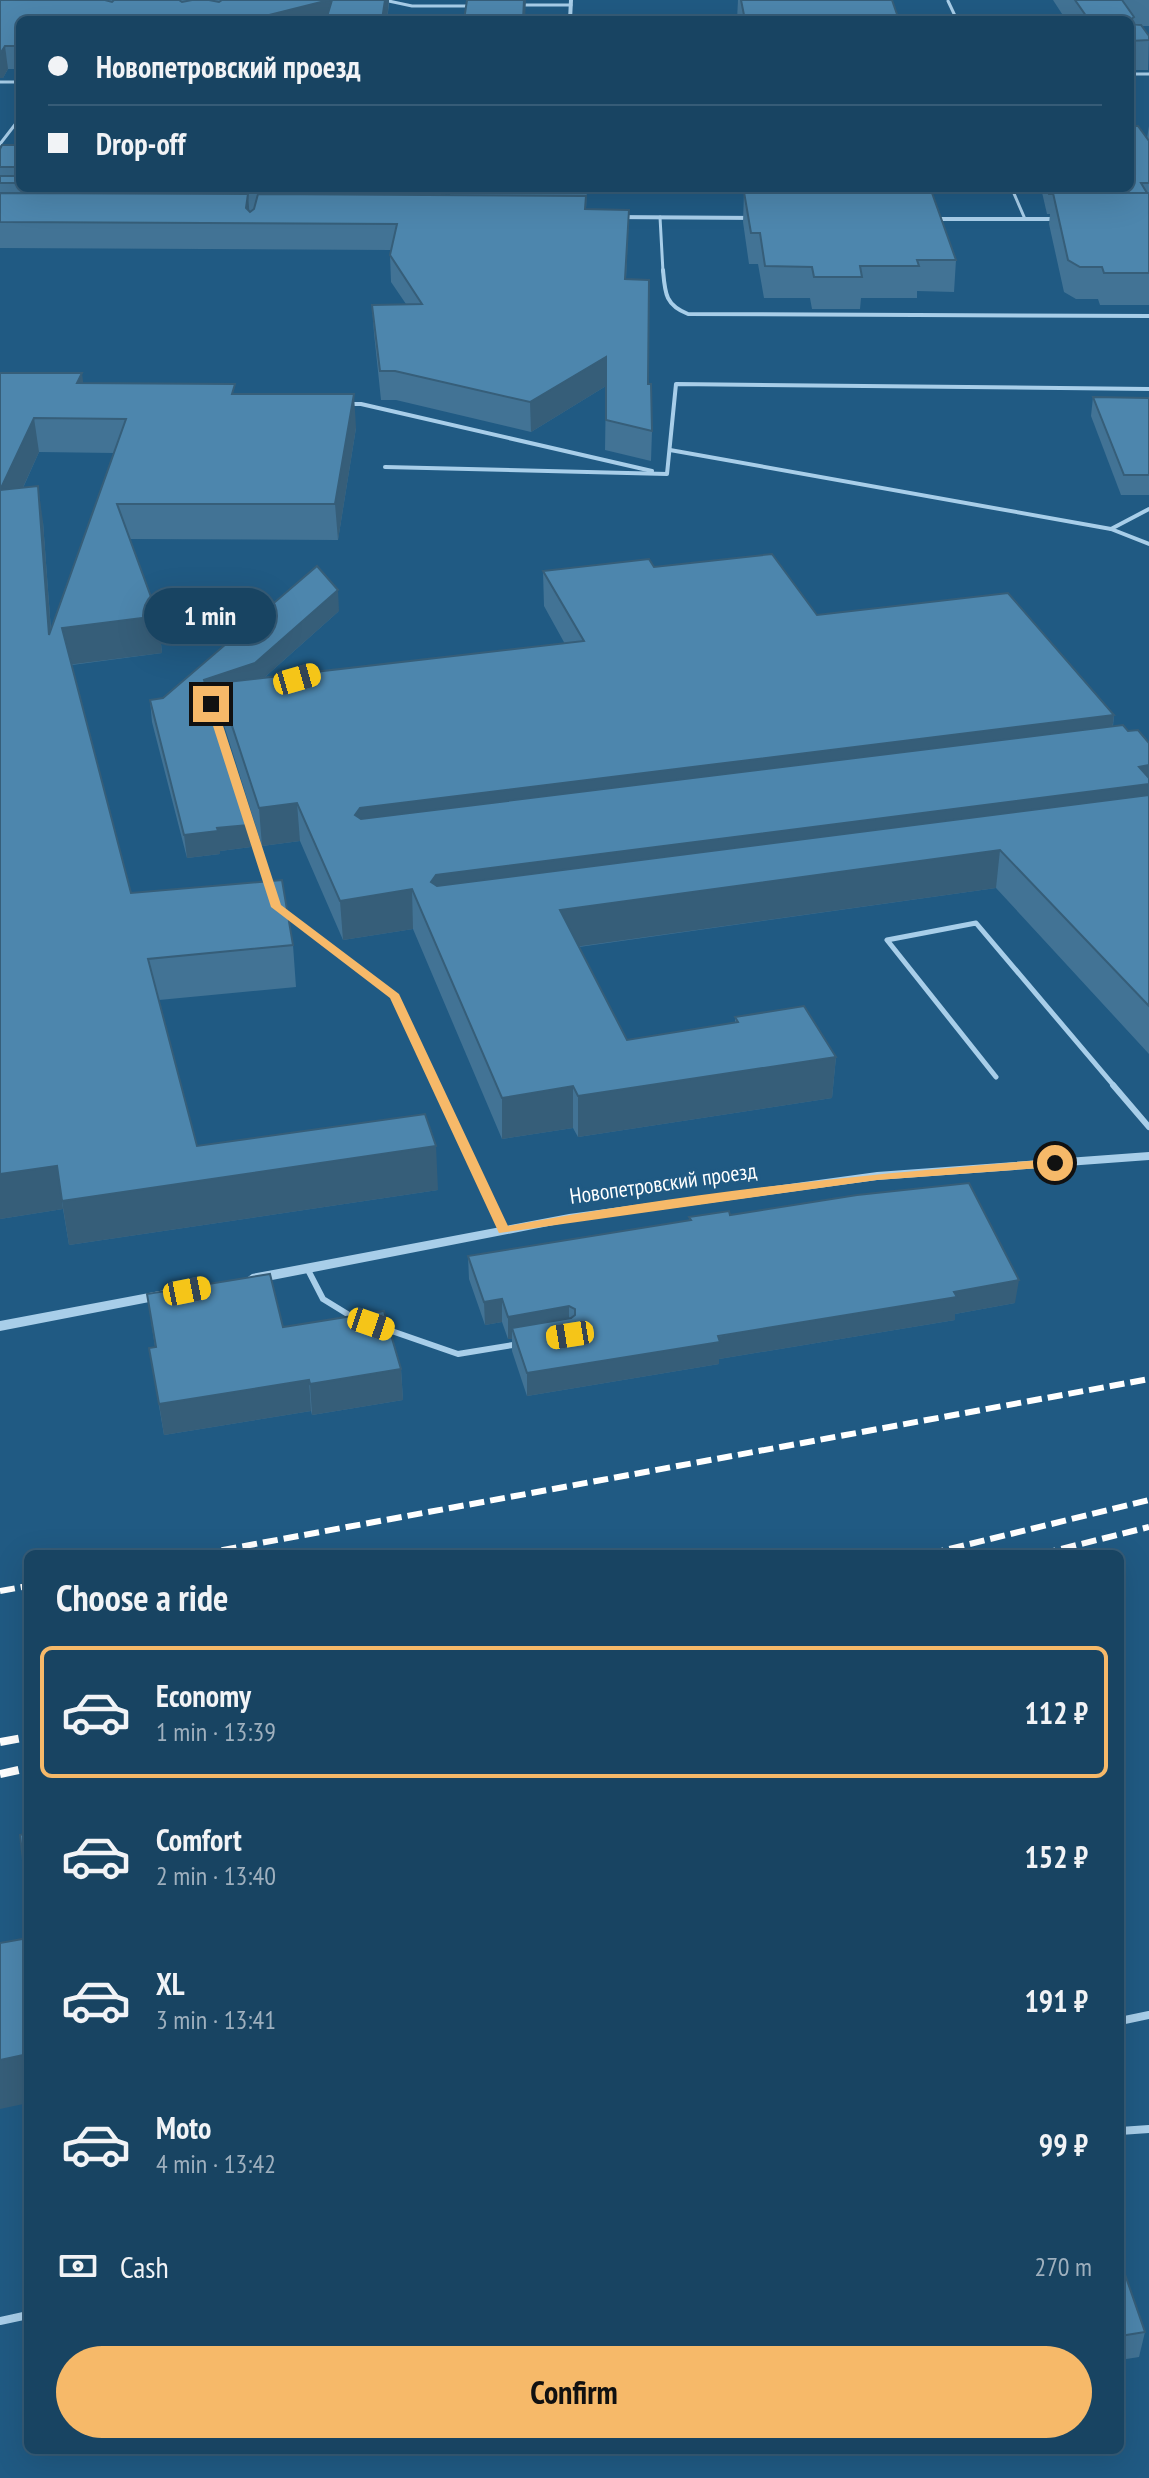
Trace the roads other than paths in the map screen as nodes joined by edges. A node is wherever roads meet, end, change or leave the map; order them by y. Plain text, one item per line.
1 (381, 0) edge
2 (571, 3) edge
3 (507, 5) edge
4 (476, 6) edge
5 (16, 124) edge
6 (0, 144) edge
7 (1013, 192) edge
8 (600, 217) edge
9 (660, 217) junction
10 (767, 218) edge
11 (910, 218) edge
12 (1025, 219) junction
13 (1079, 219) edge
14 (1149, 316) edge
15 (1149, 389) edge
16 (345, 404) edge
17 (670, 450) junction
18 (385, 467) dead end
19 (667, 474) junction
20 (1149, 509) edge
21 (1111, 529) junction
22 (1149, 544) edge
23 (240, 695) edge
24 (272, 892) edge
25 (276, 907) edge
26 (996, 1077) dead end
27 (1149, 1127) edge
28 (1149, 1156) edge
29 (503, 1231) junction
30 (307, 1268) junction
31 (233, 1282) edge
32 (187, 1291) edge
33 (356, 1319) edge
34 (371, 1324) edge
35 (0, 1326) edge
36 (528, 1342) edge
37 (1149, 2015) edge
38 (1124, 2020) edge
39 (1149, 2129) edge
40 (1124, 2131) edge
41 (24, 2316) edge
42 (0, 2321) edge

1 - 4 lane
2 - 3 lane
5 - 6 lane
7 - 12 lane
8 - 9 street
9 - 10 street
9 - 14 lane
11 - 12 street
12 - 13 street
15 - 17 lane
16 - 19 lane
17 - 19 lane
17 - 21 lane
18 - 19 lane
20 - 21 lane
21 - 22 lane
23 - 24 lane
25 - 29 lane
26 - 27 lane
28 - 29 street, Новопетровский проезд
29 - 30 street, Новопетровский проезд
30 - 31 street, Новопетровский проезд
30 - 33 lane
32 - 35 street
34 - 36 lane
37 - 38 lane
39 - 40 lane
41 - 42 lane

